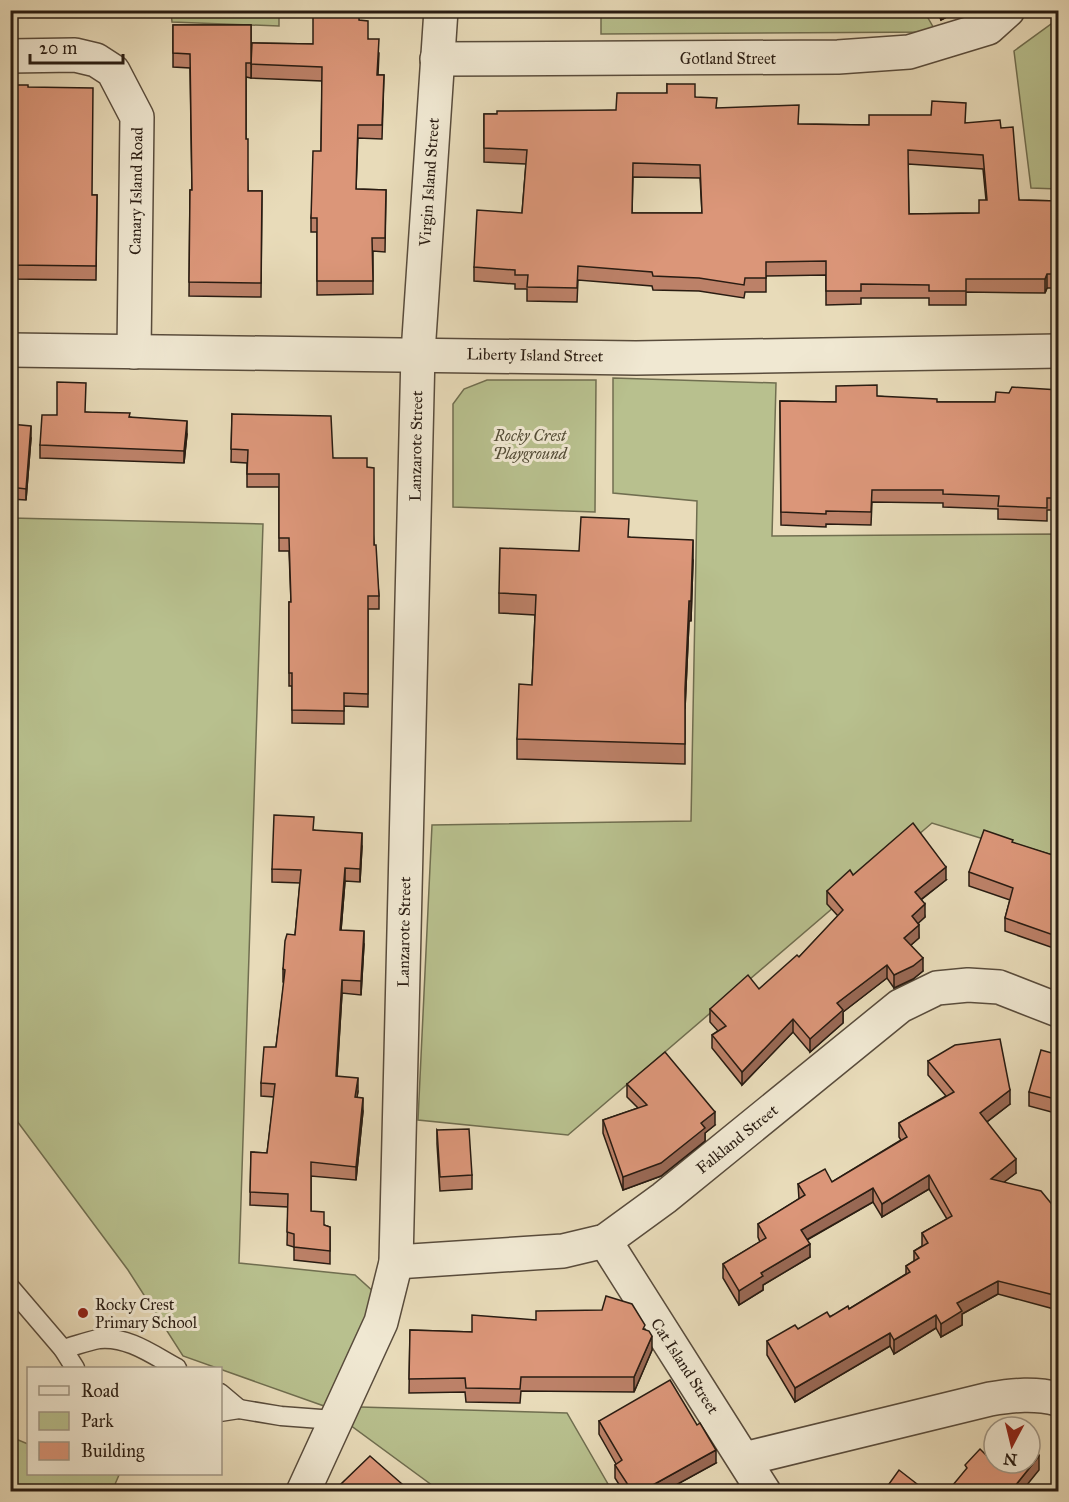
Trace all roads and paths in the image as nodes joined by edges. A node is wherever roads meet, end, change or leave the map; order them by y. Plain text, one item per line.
1 (441, 10) edge
2 (1008, 10) edge
3 (10, 56) edge
4 (437, 59) junction
5 (10, 350) edge
6 (1059, 351) edge
7 (134, 352) junction
8 (418, 354) junction
9 (1059, 1010) edge
10 (605, 1241) junction
11 (396, 1263) junction
12 (10, 1287) edge
13 (63, 1349) junction
14 (74, 1367) edge
15 (175, 1367) edge
16 (222, 1395) edge
17 (1059, 1399) edge
18 (239, 1409) junction
19 (222, 1412) edge
20 (334, 1420) junction
21 (744, 1459) junction
22 (303, 1491) edge
23 (764, 1491) edge

1 - 4 street, Virgin Island Street
2 - 4 street, Gotland Street
3 - 7 street, Canary Island Road
4 - 8 street, Virgin Island Street
5 - 7 street, Liberty Island Street
6 - 8 street, Liberty Island Street
7 - 8 street, Liberty Island Street
8 - 11 street, Lanzarote Street
9 - 10 street, Falkland Street
10 - 11 street, Falkland Street
10 - 21 street, Cat Island Street
11 - 20 street, Lanzarote Street
12 - 13 lane
13 - 14 lane
13 - 15 lane
16 - 18 lane
17 - 21 street
18 - 19 lane
18 - 20 lane
20 - 22 street, Lanzarote Street
21 - 23 street, Cat Island Street

